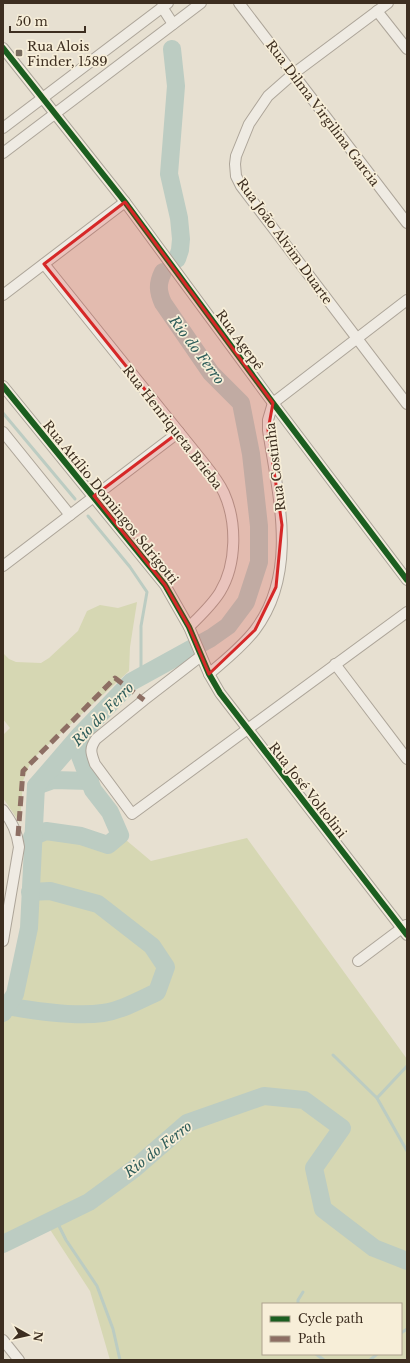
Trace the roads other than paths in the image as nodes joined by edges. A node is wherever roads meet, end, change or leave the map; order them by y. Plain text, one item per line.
1 (201, 3) edge
2 (239, 3) edge
3 (388, 3) edge
4 (165, 5) edge
5 (377, 11) junction
6 (173, 24) junction
7 (3, 48) edge
8 (407, 49) edge
9 (293, 74) junction
10 (43, 98) junction
11 (55, 114) junction
12 (3, 128) edge
13 (3, 153) edge
14 (125, 202) junction
15 (407, 224) edge
16 (44, 264) junction
17 (3, 295) edge
18 (407, 300) edge
19 (357, 338) junction
20 (3, 386) edge
21 (272, 403) junction
22 (407, 404) edge
23 (179, 432) junction
24 (3, 433) edge
25 (94, 496) junction
26 (70, 515) junction
27 (3, 566) edge
28 (407, 580) edge
29 (407, 612) edge
30 (189, 627) junction
31 (201, 655) junction
32 (335, 664) junction
33 (209, 674) junction
34 (247, 729) junction
35 (407, 759) edge
36 (3, 810) edge
37 (405, 929) edge
38 (3, 941) edge
39 (358, 961) dead end
40 (3, 1340) edge
41 (19, 1360) edge

1 - 6 street
2 - 9 street, Rua Dilma Virgilina Garcia
3 - 5 street, Rua João Alvim Duarte
4 - 6 street
4 - 10 street
5 - 8 street
5 - 9 street, Rua João Alvim Duarte
6 - 11 street
7 - 10 street, Rua Agepê
9 - 15 street, Rua Dilma Virgilina Garcia
9 - 19 street, Rua João Alvim Duarte
10 - 11 street, Rua Agepê
10 - 12 street
11 - 13 street
11 - 14 street, Rua Agepê
14 - 16 street
14 - 21 street, Rua Agepê
16 - 17 street
16 - 23 street, Rua Henriqueta Brieba
18 - 19 street, Rua Costinha
19 - 21 street, Rua Costinha
19 - 22 street, Rua João Alvim Duarte
20 - 25 street, Rua Attílio Domingos Sdrigotti
21 - 28 street, Rua Agepê
21 - 33 street, Rua Costinha
23 - 25 street
23 - 30 street, Rua Henriqueta Brieba
24 - 26 street
25 - 26 street
25 - 30 street, Rua Attílio Domingos Sdrigotti
26 - 27 street
29 - 32 street
30 - 31 street, Rua Attílio Domingos Sdrigotti
31 - 33 street, Rua José Voltolini
31 - 34 street
32 - 34 street
32 - 35 street
33 - 34 street, Rua José Voltolini
34 - 37 street, Rua José Voltolini
36 - 38 street
37 - 39 street
40 - 41 street

